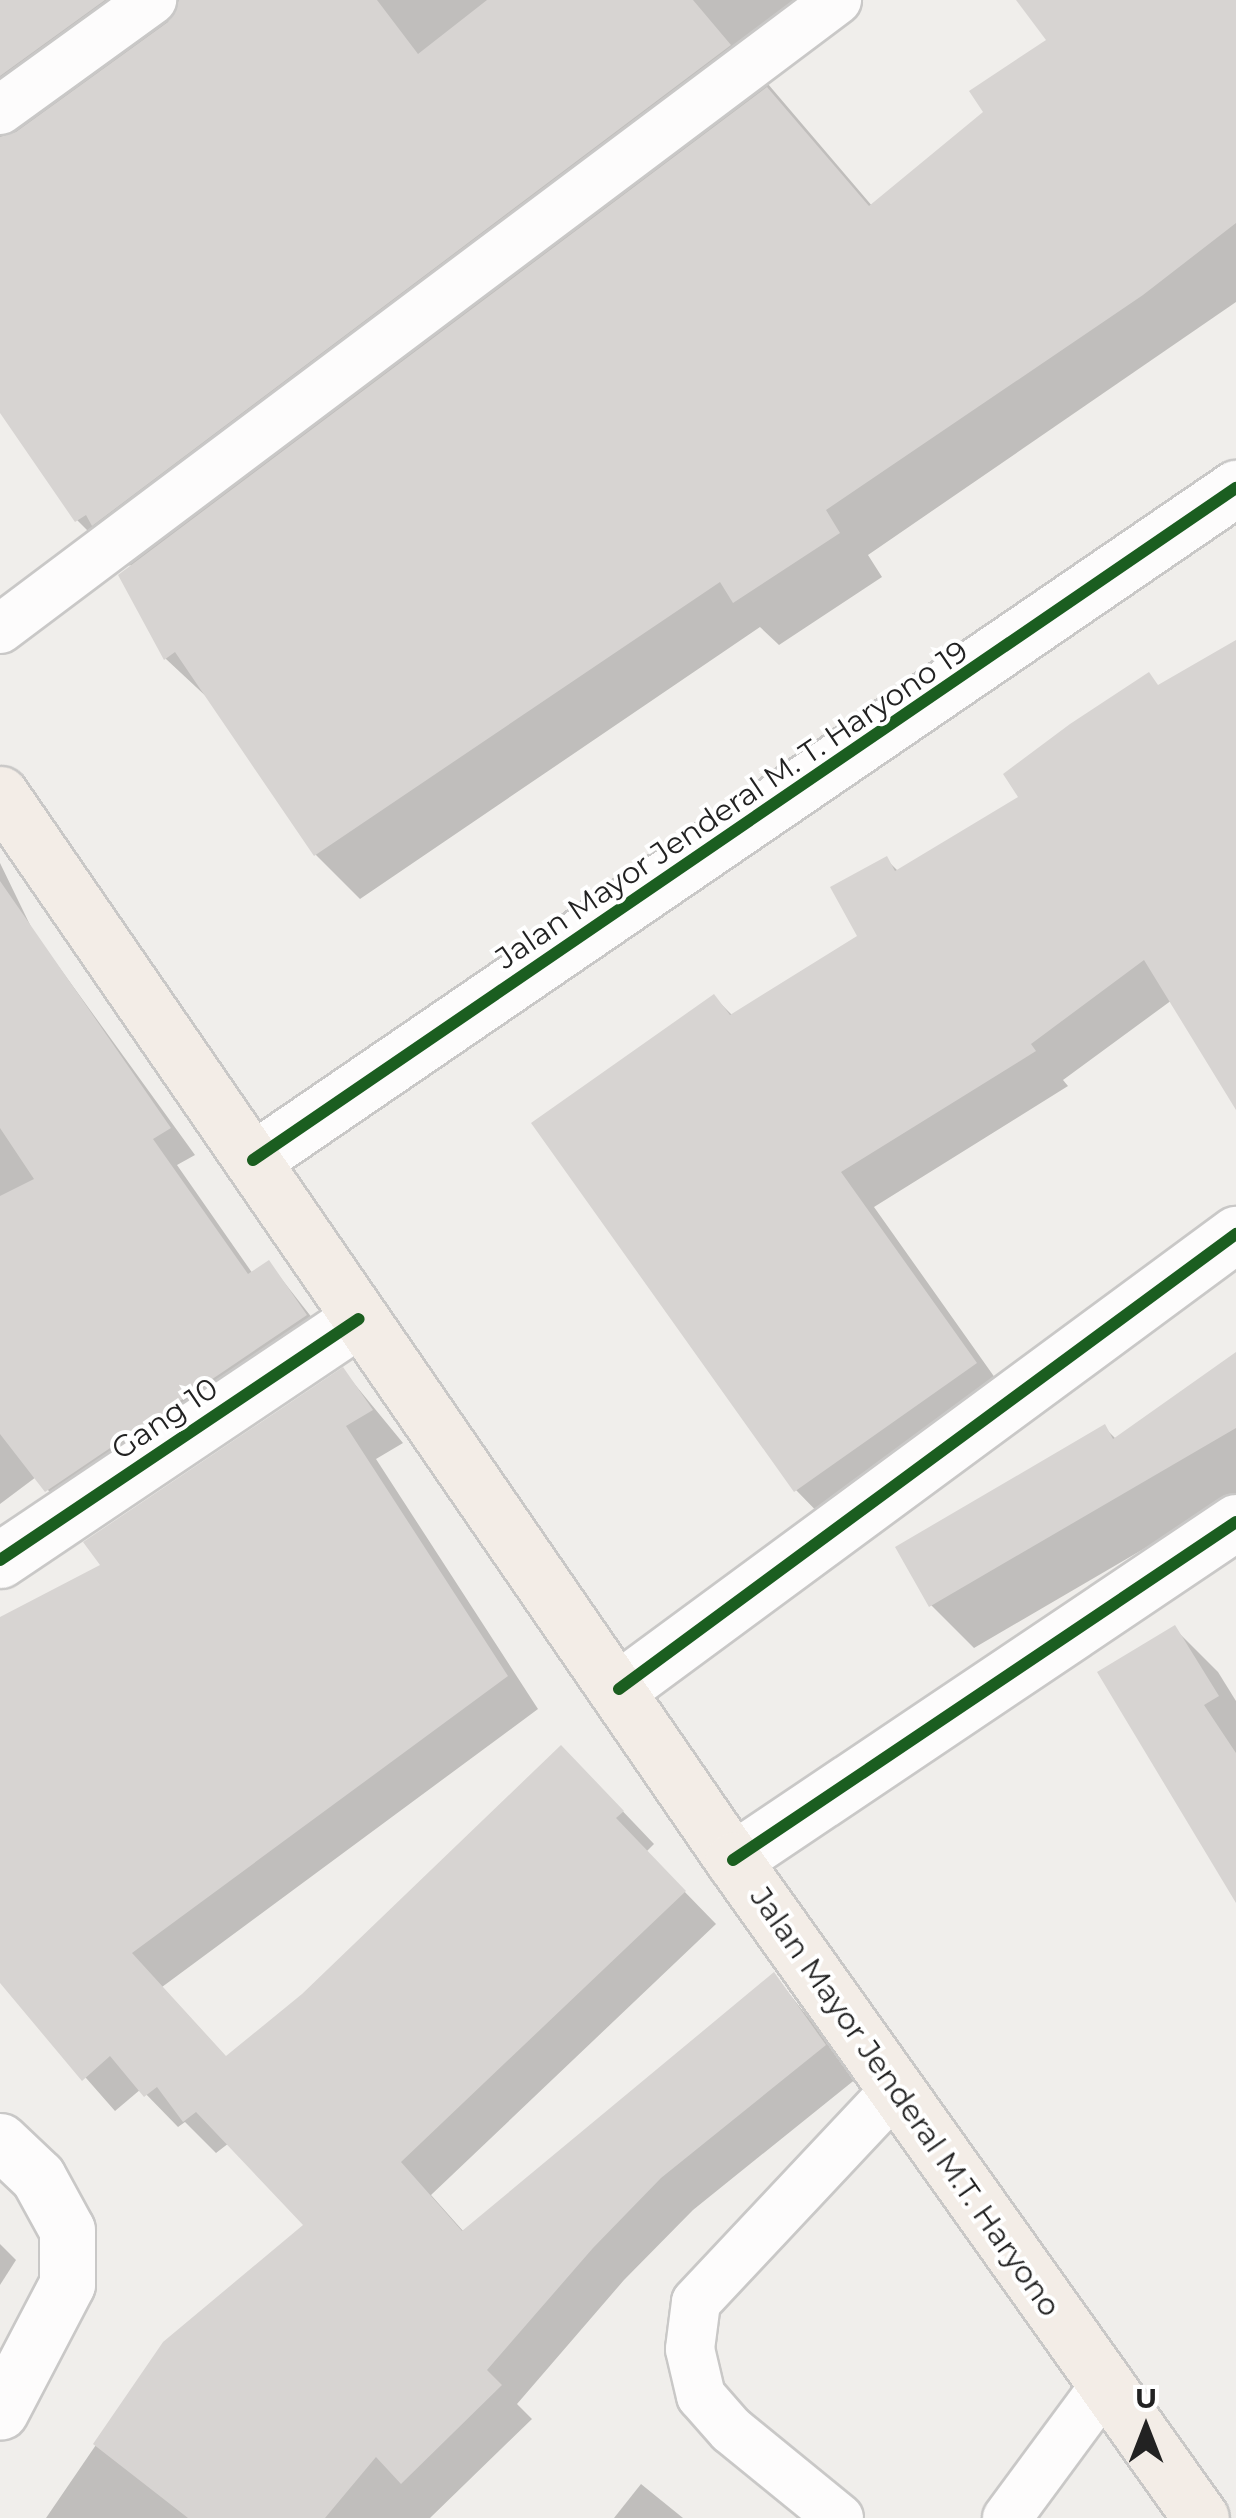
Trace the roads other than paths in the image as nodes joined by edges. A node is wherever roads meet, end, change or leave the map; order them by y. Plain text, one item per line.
1 (152, 0) edge
2 (838, 0) edge
3 (0, 110) edge
4 (1236, 488) edge
5 (0, 629) edge
6 (0, 794) edge
7 (253, 1160) junction
8 (1236, 1234) edge
9 (358, 1319) junction
10 (1236, 1522) edge
11 (0, 1560) edge
12 (618, 1689) junction
13 (733, 1860) junction
14 (896, 2089) junction
15 (0, 2140) edge
16 (1105, 2385) junction
17 (0, 2412) edge
18 (839, 2518) edge
19 (1007, 2518) edge
20 (1200, 2518) edge

1 - 3 lane
2 - 5 lane
4 - 7 street, Jalan Mayor Jenderal M. T. Haryono 19
6 - 7 main road, Jalan Mayor Jenderal M.T. Haryono
7 - 9 main road, Jalan Mayor Jenderal M.T. Haryono
8 - 12 street
9 - 11 street, Gang 10
9 - 12 main road, Jalan Mayor Jenderal M.T. Haryono
10 - 13 street
12 - 13 main road, Jalan Mayor Jenderal M.T. Haryono
13 - 14 main road, Jalan Mayor Jenderal M.T. Haryono
14 - 16 main road, Jalan Mayor Jenderal M.T. Haryono
14 - 18 lane
15 - 17 street
16 - 19 lane
16 - 20 main road, Jalan Mayor Jenderal M.T. Haryono

